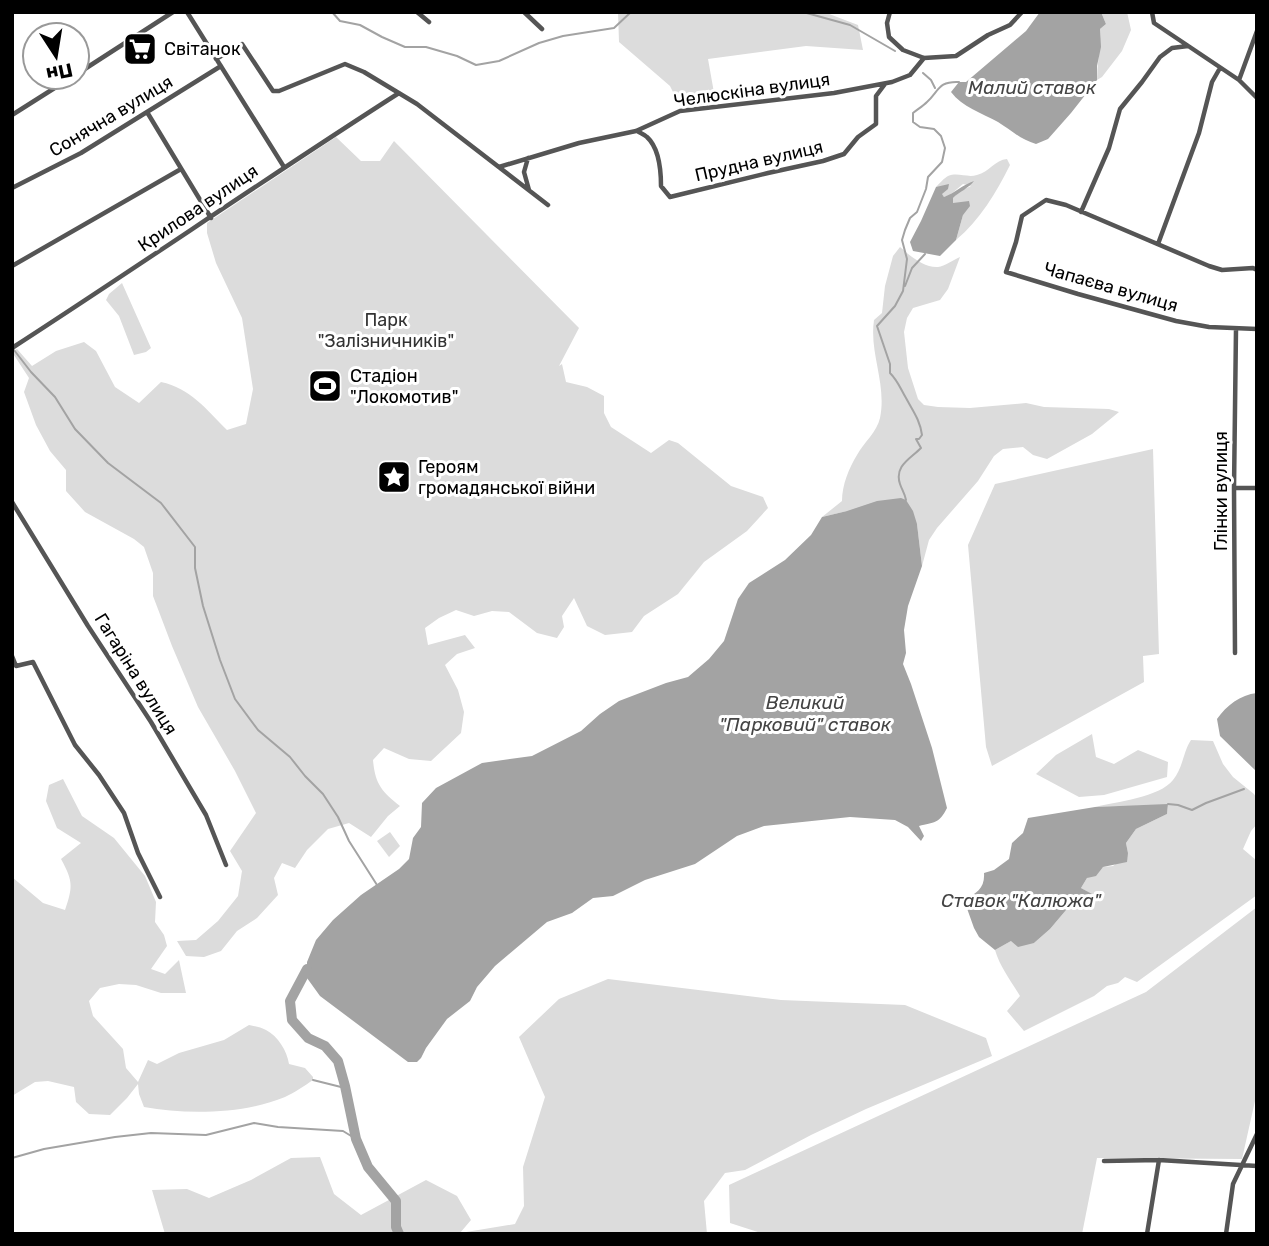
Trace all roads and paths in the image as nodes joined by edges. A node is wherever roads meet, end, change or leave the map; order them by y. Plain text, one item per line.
1 (173, 12) edge
2 (187, 12) edge
3 (417, 12) edge
4 (524, 12) edge
5 (890, 12) edge
6 (1022, 12) edge
7 (1152, 12) edge
8 (429, 22) dead end
9 (542, 29) dead end
10 (1257, 31) edge
11 (1188, 46) junction
12 (924, 58) junction
13 (216, 59) junction
14 (91, 65) edge
15 (221, 65) junction
16 (1220, 68) junction
17 (1239, 80) junction
18 (887, 83) junction
19 (867, 87) junction
20 (50, 91) edge
21 (399, 93) junction
22 (876, 96) junction
23 (1257, 98) edge
24 (148, 112) junction
25 (12, 115) edge
26 (636, 131) junction
27 (528, 158) junction
28 (284, 167) junction
29 (499, 167) junction
30 (181, 169) junction
31 (12, 188) edge
32 (529, 190) junction
33 (548, 205) dead end
34 (1082, 212) junction
35 (211, 218) junction
36 (1158, 244) junction
37 (12, 265) edge
38 (1257, 270) edge
39 (1236, 328) junction
40 (1257, 329) edge
41 (12, 348) edge
42 (1234, 488) junction
43 (1257, 488) edge
44 (12, 502) edge
45 (1235, 653) dead end
46 (12, 656) edge
47 (226, 865) dead end
48 (160, 897) dead end
49 (1257, 1133) edge
50 (1159, 1160) junction
51 (1104, 1161) dead end
52 (1241, 1165) junction
53 (1257, 1166) edge
54 (1147, 1234) edge
55 (1226, 1234) edge

1 - 14 street
2 - 13 street
3 - 8 street
4 - 9 street
5 - 12 street
6 - 12 street
7 - 11 street
10 - 17 street
11 - 16 street
11 - 34 street
12 - 18 street, Челюскіна вулиця
13 - 15 street
13 - 21 street
15 - 24 street, Сонячна вулиця
15 - 28 street
16 - 17 street
16 - 36 street
17 - 23 street
18 - 19 street, Челюскіна вулиця
18 - 22 street
19 - 22 street
19 - 26 street, Челюскіна вулиця
20 - 25 street
21 - 28 street, Крилова вулиця
21 - 29 street
22 - 26 street, Прудна вулиця
24 - 30 street
24 - 31 street, Сонячна вулиця
26 - 27 street, Челюскіна вулиця
27 - 29 street, Челюскіна вулиця
27 - 32 street
28 - 35 street, Крилова вулиця
29 - 32 street
30 - 35 street
30 - 37 street
32 - 33 street
34 - 36 street
34 - 39 street, Чапаєва вулиця
35 - 41 street, Крилова вулиця
36 - 38 street
39 - 40 street, Чапаєва вулиця
39 - 42 street, Глінки вулиця
42 - 43 street
42 - 45 street, Глінки вулиця
44 - 47 street, Гагаріна вулиця
46 - 48 street
49 - 52 street
50 - 51 street
50 - 52 street
50 - 54 street
52 - 53 street
52 - 55 street

